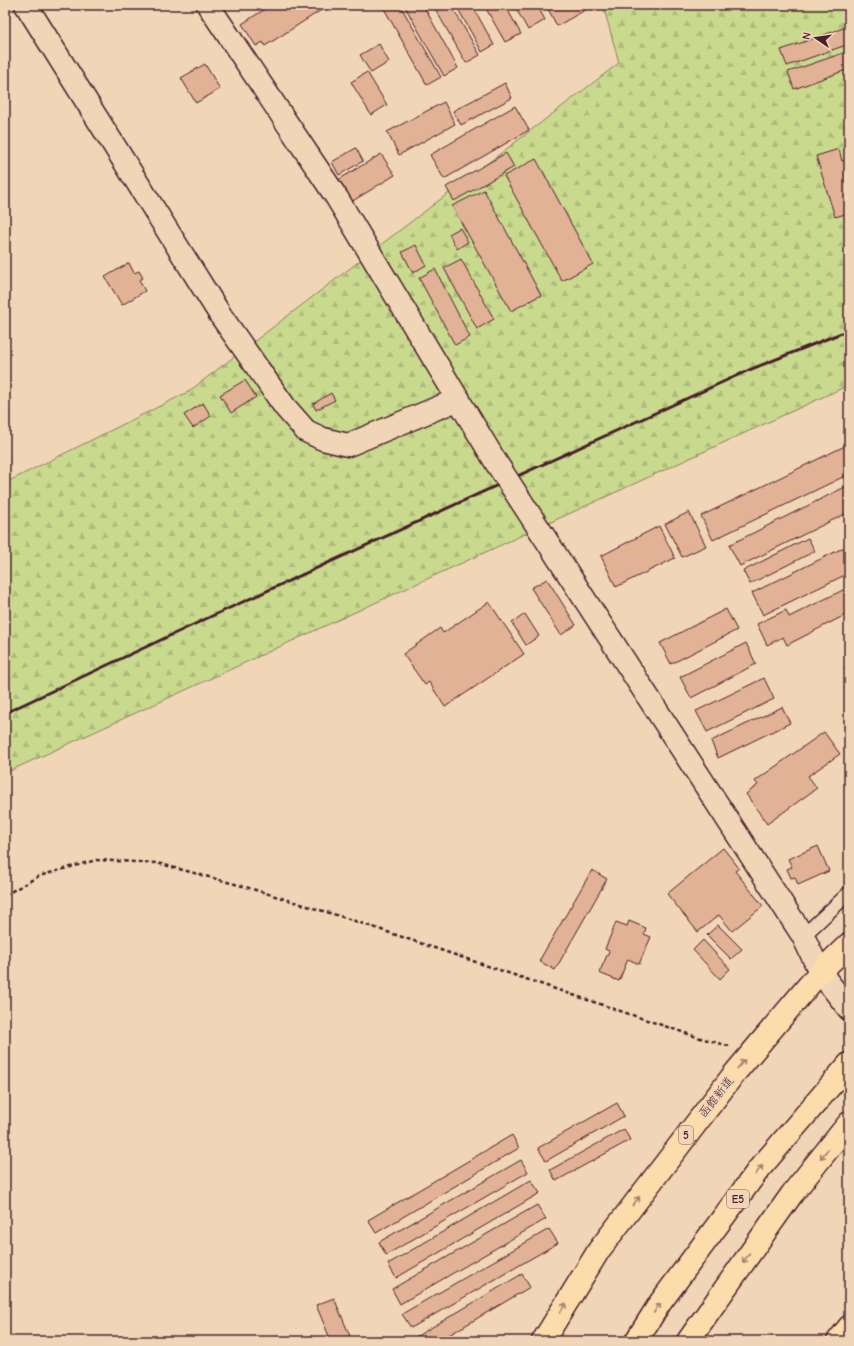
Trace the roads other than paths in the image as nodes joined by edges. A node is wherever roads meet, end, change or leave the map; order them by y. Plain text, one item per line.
1 (26, 5) edge
2 (208, 5) edge
3 (459, 399) junction
4 (849, 894) edge
5 (803, 936) junction
6 (849, 944) edge
7 (820, 972) junction
8 (849, 1009) edge
9 (849, 1064) edge
10 (849, 1123) edge
11 (849, 1327) edge
12 (543, 1341) edge
13 (636, 1341) edge
14 (688, 1341) edge
15 (838, 1341) edge

1 - 3 street
2 - 3 street
3 - 5 street, bridge
4 - 5 lane
5 - 7 street
6 - 7 highway, 函館新道 / 5
7 - 8 street
12 -> 7 highway, 函館新道 / 5
13 -> 9 highway, E5
10 -> 14 highway
11 - 15 highway

